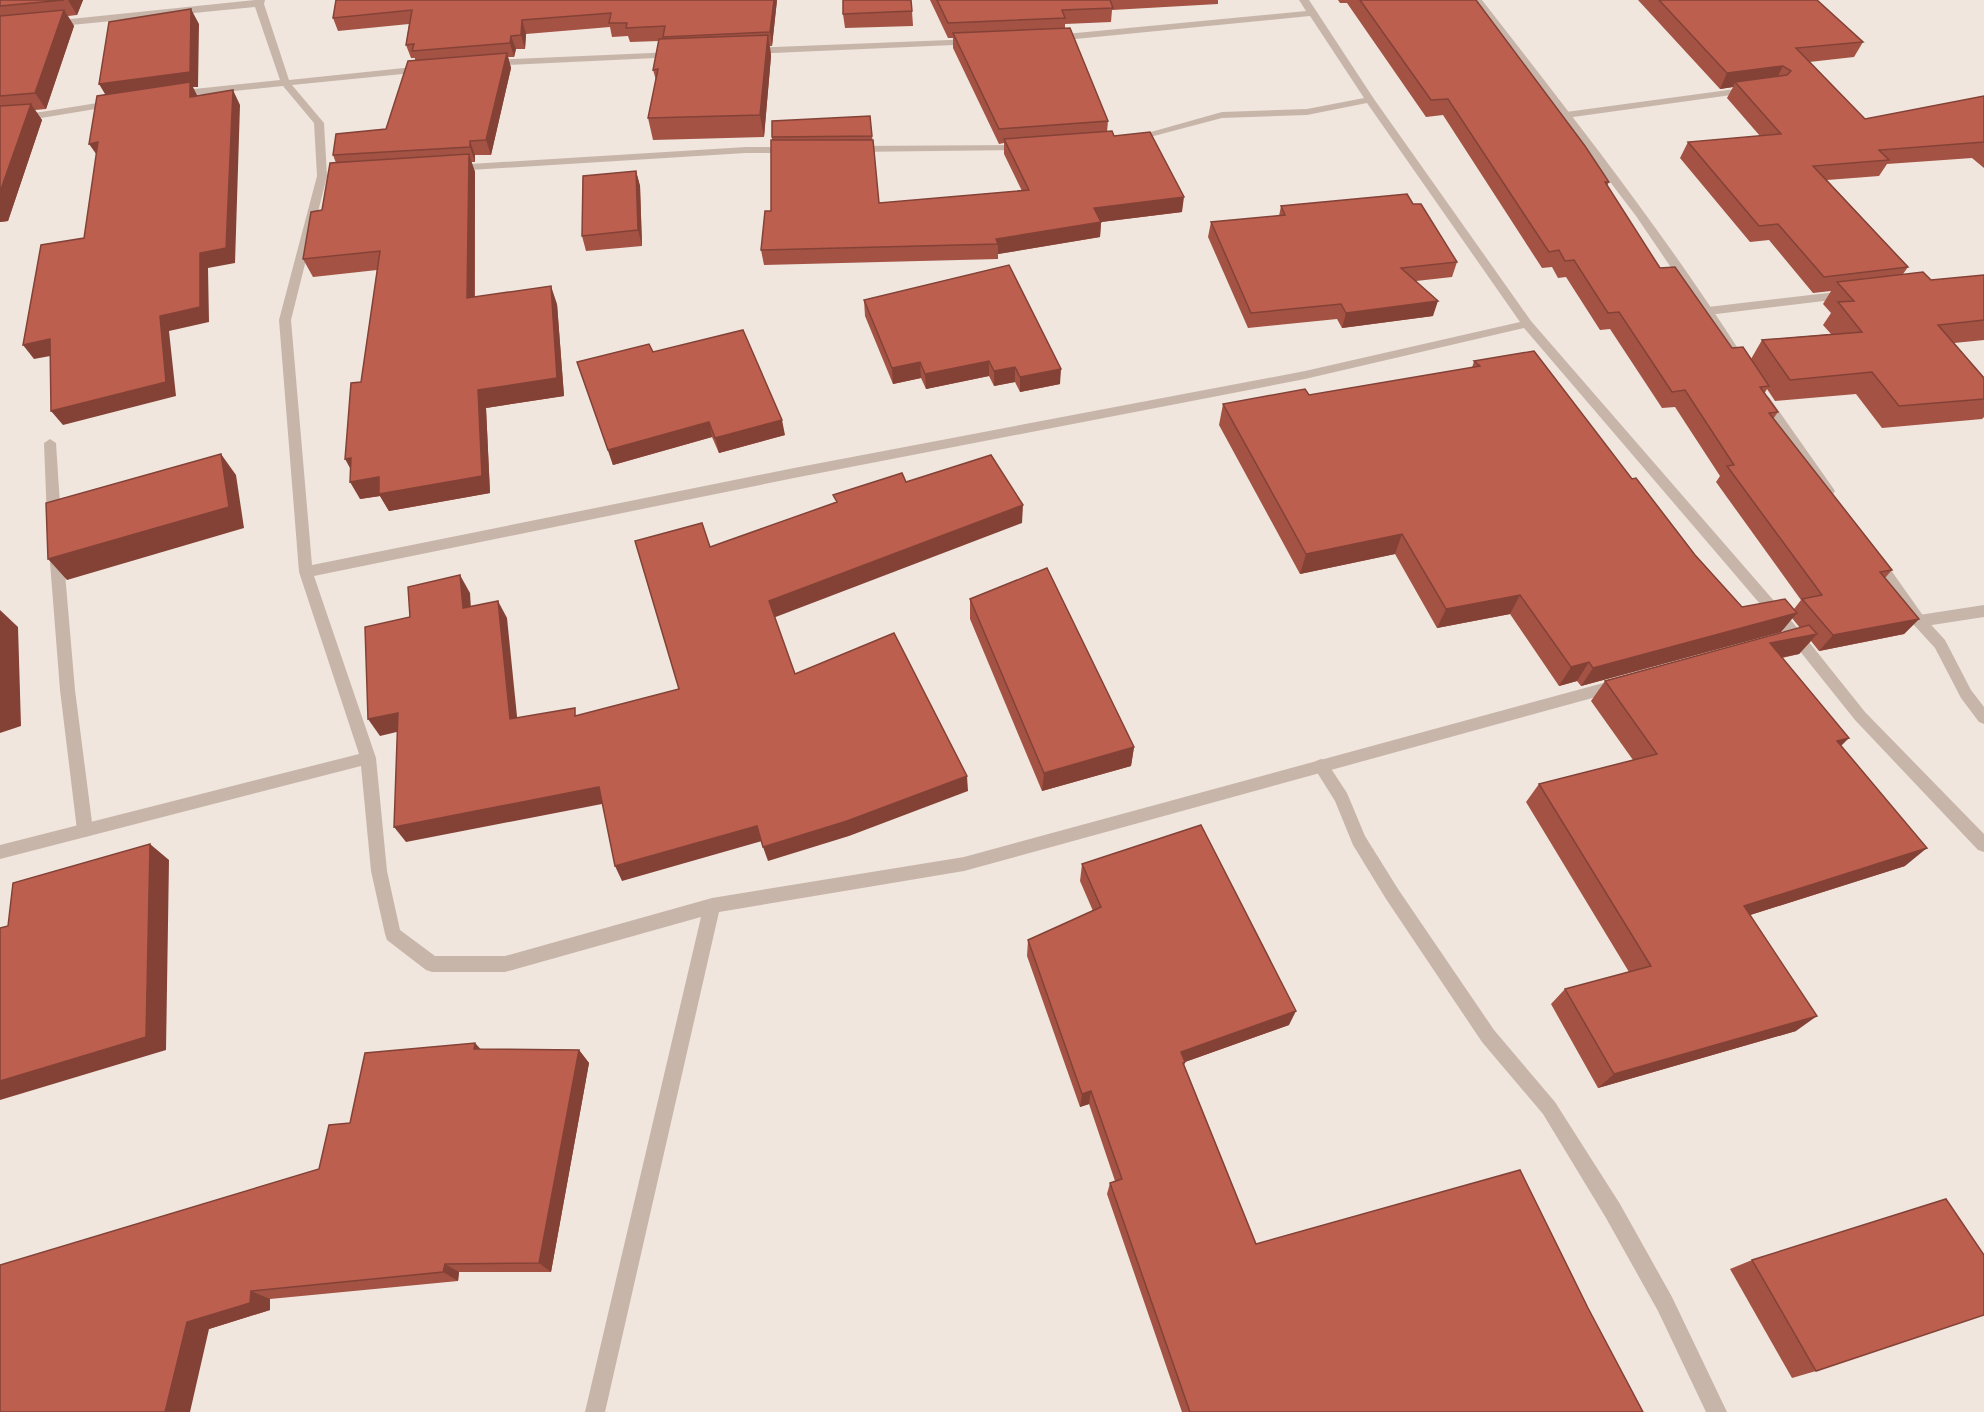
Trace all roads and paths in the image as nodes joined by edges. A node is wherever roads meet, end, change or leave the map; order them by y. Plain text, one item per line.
1 (1304, 0) edge
2 (1477, 0) edge
3 (260, 2) edge
4 (1311, 13) junction
5 (45, 25) edge
6 (1041, 39) edge
7 (981, 42) edge
8 (743, 52) edge
9 (684, 54) edge
10 (473, 64) edge
11 (438, 68) edge
12 (286, 84) junction
13 (1763, 88) edge
14 (165, 95) edge
15 (1370, 100) junction
16 (131, 101) edge
17 (1566, 115) junction
18 (0, 118) edge
19 (1114, 141) edge
20 (1030, 147) edge
21 (805, 149) edge
22 (841, 149) edge
23 (440, 169) edge
24 (1861, 293) edge
25 (1708, 311) junction
26 (1527, 324) junction
27 (1737, 357) edge
28 (1761, 393) edge
29 (50, 443) dead end
30 (1833, 498) edge
31 (1866, 545) edge
32 (306, 572) junction
33 (1984, 611) edge
34 (1919, 621) junction
35 (1634, 681) edge
36 (1984, 718) edge
37 (368, 759) junction
38 (1322, 766) junction
39 (85, 830) junction
40 (1984, 845) edge
41 (0, 852) edge
42 (712, 906) junction
43 (594, 1412) edge
44 (1717, 1412) edge

1 - 4 street
2 - 17 street
3 - 5 street
3 - 12 street
4 - 6 street
4 - 15 street
7 - 8 street
9 - 10 street
11 - 12 street
12 - 14 street
12 - 32 street
13 - 17 street
15 - 19 street
15 - 26 street
16 - 18 street
17 - 25 street
20 - 22 street
21 - 23 street
24 - 25 street
25 - 27 street
26 - 32 street
26 - 40 street
28 - 30 street
29 - 39 street
31 - 34 street
32 - 37 street
33 - 34 street
34 - 36 street
35 - 38 street
37 - 39 street
37 - 42 street
38 - 42 street
38 - 44 street
39 - 41 street
42 - 43 street

